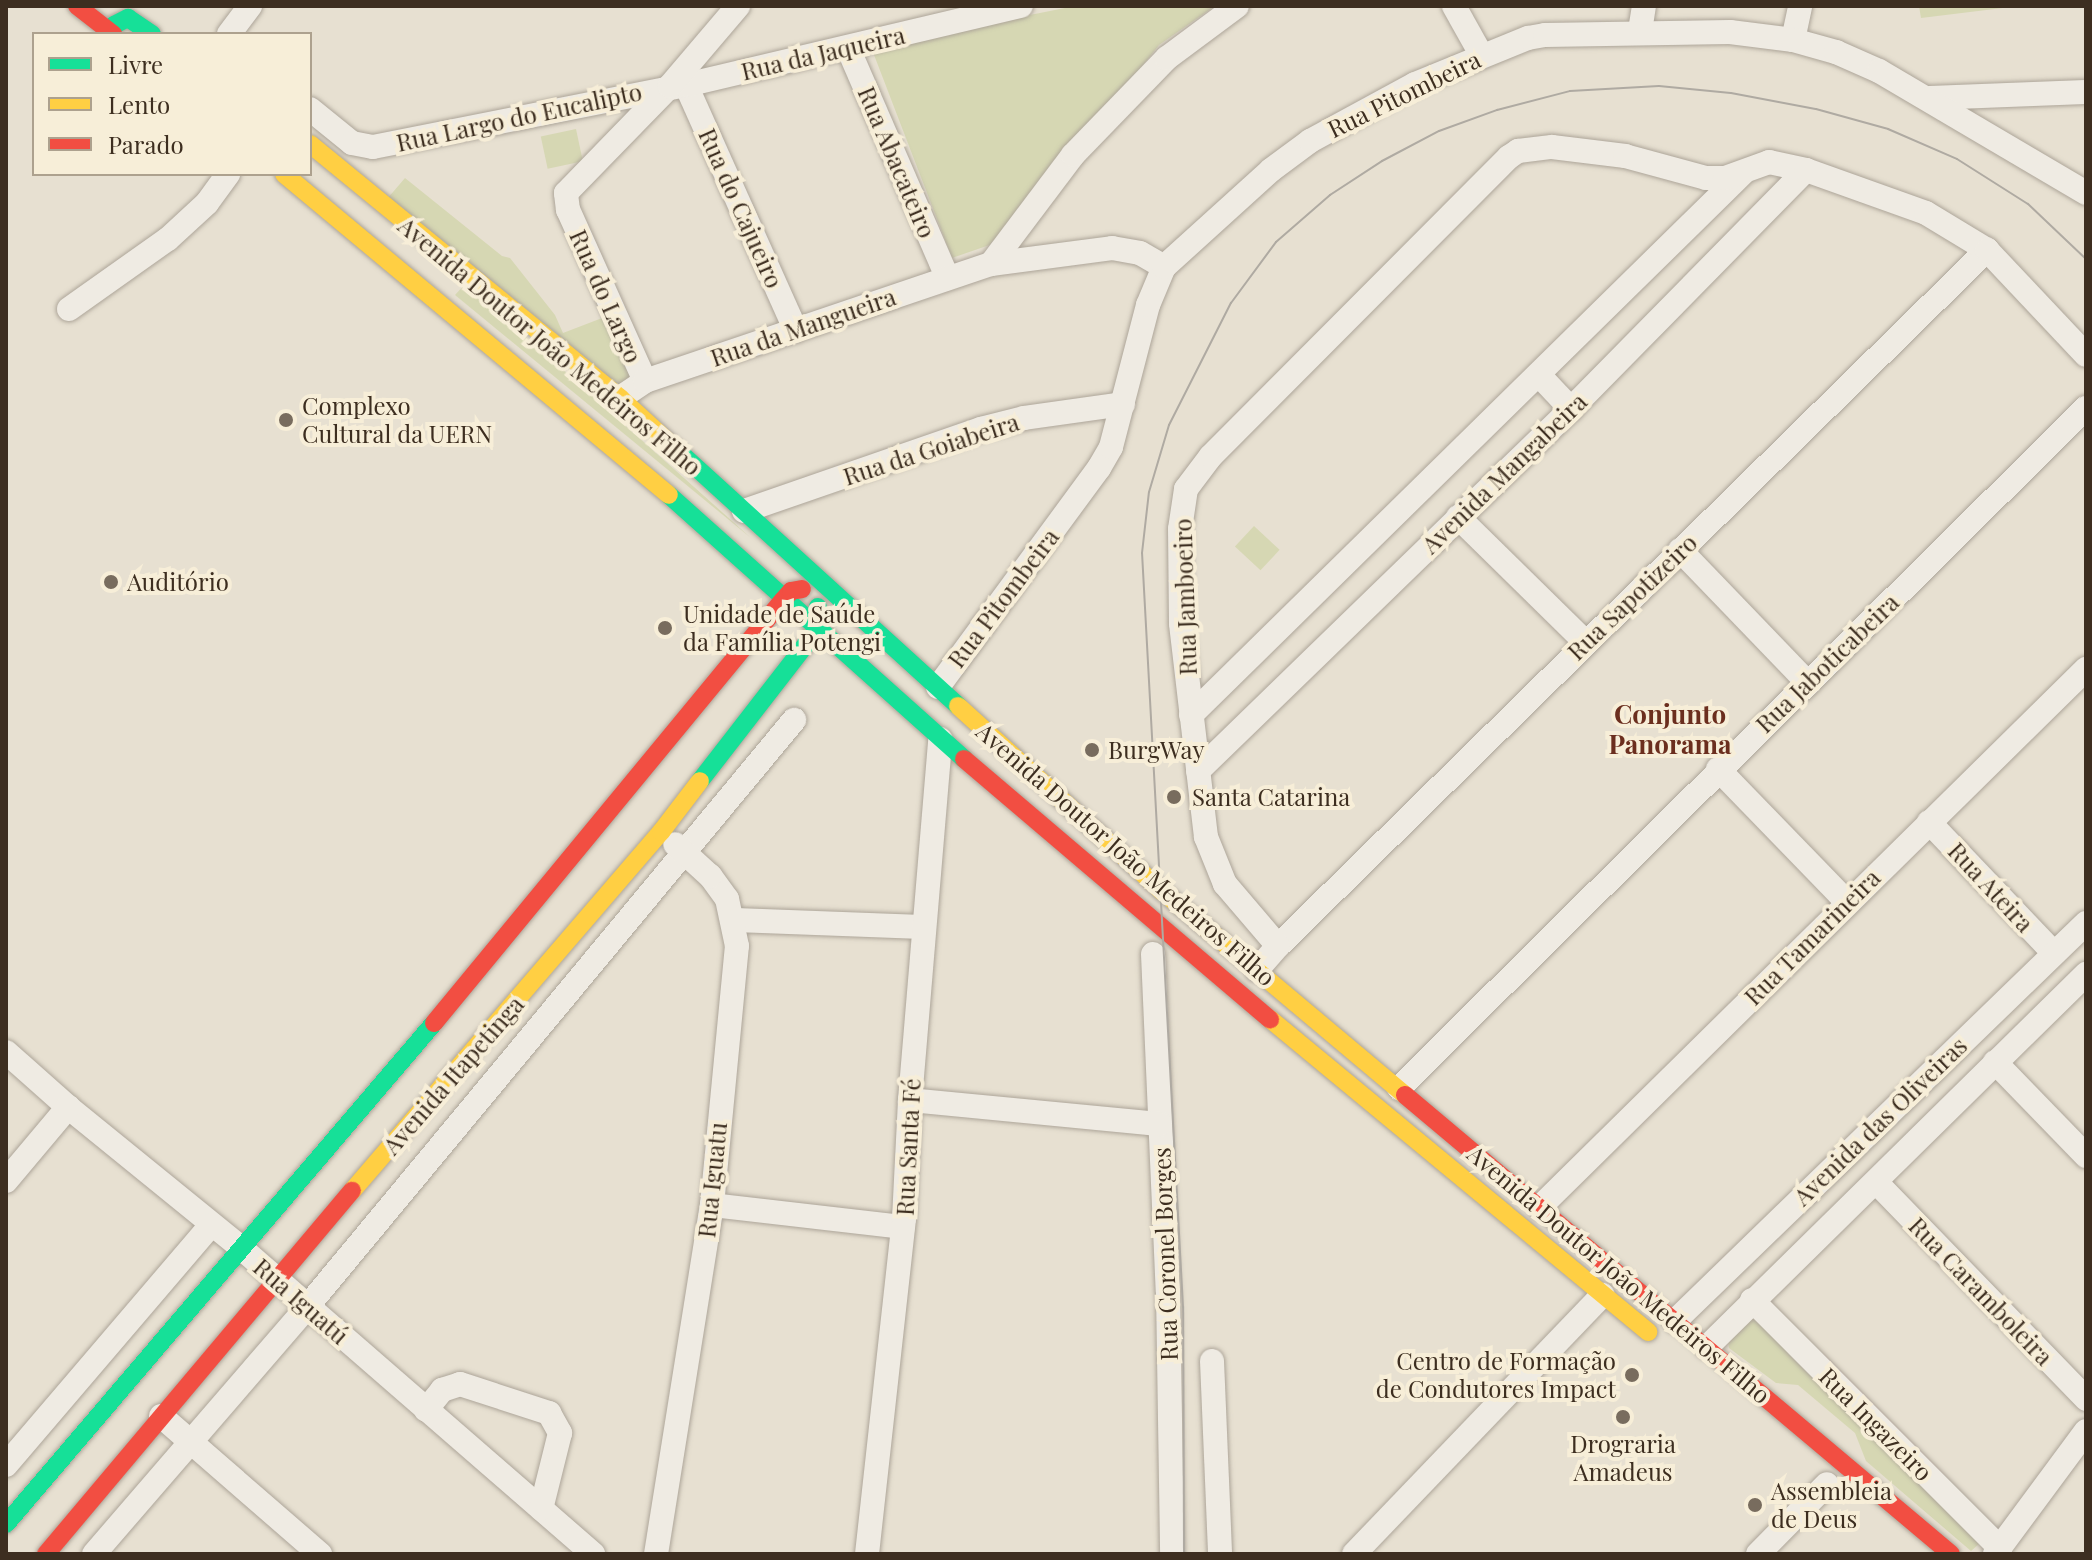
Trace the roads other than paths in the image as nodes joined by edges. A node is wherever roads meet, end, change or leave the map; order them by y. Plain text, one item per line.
1 (77, 6) edge
2 (133, 6) edge
3 (271, 6) edge
4 (738, 6) edge
5 (1021, 6) edge
6 (1237, 6) edge
7 (1644, 6) edge
8 (1800, 6) edge
9 (248, 9) edge
10 (1466, 13) edge
11 (1640, 31) junction
12 (111, 32) edge
13 (112, 32) edge
14 (149, 32) edge
15 (170, 32) edge
16 (231, 32) edge
17 (1793, 40) junction
18 (848, 48) junction
19 (1482, 56) junction
20 (678, 86) junction
21 (2086, 92) edge
22 (1929, 98) junction
23 (312, 111) edge
24 (312, 146) edge
25 (1806, 170) junction
26 (1743, 173) junction
27 (227, 176) edge
28 (287, 176) edge
29 (2086, 193) edge
30 (328, 209) junction
31 (568, 210) joint
32 (1987, 250) junction
33 (991, 264) junction
34 (1164, 267) junction
35 (460, 270) junction
36 (947, 277) junction
37 (69, 309) dead end
38 (796, 331) junction
39 (2086, 355) edge
40 (1539, 375) junction
41 (645, 381) junction
42 (620, 398) junction
43 (1123, 404) junction
44 (2086, 408) edge
45 (1571, 409) junction
46 (1458, 517) junction
47 (752, 519) junction
48 (1680, 550) junction
49 (816, 582) junction
50 (783, 600) junction
51 (817, 630) junction
52 (1585, 642) junction
53 (858, 666) junction
54 (2086, 669) edge
55 (1808, 683) junction
56 (938, 687) junction
57 (768, 690) junction
58 (1191, 715) junction
59 (794, 720) dead end
60 (940, 739) junction
61 (1718, 769) junction
62 (1198, 771) junction
63 (1929, 822) junction
64 (661, 832) junction
65 (685, 852) junction
66 (1847, 902) junction
67 (734, 920) junction
68 (2086, 923) edge
69 (924, 927) junction
70 (1278, 946) junction
71 (2053, 952) junction
72 (1153, 954) dead end
73 (1257, 970) junction
74 (2086, 974) edge
75 (443, 1033) junction
76 (6, 1052) edge
77 (470, 1055) junction
78 (1995, 1062) junction
79 (412, 1068) junction
80 (1399, 1088) junction
81 (439, 1091) junction
82 (910, 1100) junction
83 (68, 1107) junction
84 (1160, 1124) junction
85 (2086, 1156) edge
86 (6, 1181) edge
87 (1876, 1182) junction
88 (712, 1205) junction
89 (1540, 1207) junction
90 (211, 1225) junction
91 (903, 1227) junction
92 (240, 1247) junction
93 (276, 1279) junction
94 (1602, 1295) junction
95 (1752, 1300) junction
96 (307, 1307) junction
97 (1675, 1321) junction
98 (1660, 1342) dead end
99 (1707, 1347) junction
100 (1212, 1361) dead end
101 (2086, 1399) edge
102 (426, 1410) junction
103 (161, 1416) junction
104 (2086, 1431) edge
105 (190, 1441) junction
106 (78, 1461) junction
107 (6, 1465) edge
108 (106, 1483) junction
109 (1827, 1484) dead end
110 (541, 1509) junction
111 (19, 1527) edge
112 (1998, 1551) edge
113 (48, 1552) edge
114 (94, 1554) edge
115 (320, 1554) edge
116 (593, 1554) edge
117 (656, 1554) edge
118 (867, 1554) edge
119 (1172, 1554) edge
120 (1220, 1554) edge
121 (1354, 1554) edge
122 (1758, 1554) edge
123 (1951, 1554) edge

1 - 12 main road
2 - 15 main road
3 - 9 street
4 - 20 street
5 - 18 street, Rua da Jaqueira
6 - 33 street
7 - 11 street
8 - 17 street
9 - 16 street
10 - 19 street
11 - 17 street, Rua Pitombeira
11 - 19 street, Rua Pitombeira
13 - 14 main road
17 - 22 street, Rua Pitombeira
18 - 20 street, Rua da Jaqueira
18 - 36 street, Rua Abacateiro
19 - 34 street, Rua Pitombeira
20 - 23 street, Rua Largo do Eucalipto
20 - 31 street, Rua Largo do Eucalipto
20 - 38 street, Rua do Cajueiro
21 - 22 street
22 - 29 street, Rua Pitombeira
24 - 35 main road, Avenida Doutor João Medeiros Filho
25 - 26 street
25 - 32 street
25 - 45 street, Avenida Mangabeira
26 - 40 street, Avenida Mangabeira
26 - 58 street, Rua Jamboeiro
27 - 37 street
28 - 30 main road, Avenida Doutor João Medeiros Filho
30 - 35 main road
30 - 50 main road, Avenida Doutor João Medeiros Filho
31 - 41 street, Rua do Largo
32 - 39 street
32 - 48 street, Rua Sapotizeiro
33 - 34 street, Rua da Mangueira
33 - 36 street, Rua da Mangueira
34 - 43 street, Rua Pitombeira
35 - 42 main road, Avenida Doutor João Medeiros Filho
36 - 38 street, Rua da Mangueira
38 - 41 street, Rua da Mangueira
40 - 45 street
40 - 58 street, Avenida Mangabeira
41 - 42 street, Rua da Mangueira
42 - 47 main road, Avenida Doutor João Medeiros Filho
43 - 47 street, Rua da Goiabeira
43 - 56 street, Rua Pitombeira
44 - 55 street, Rua Jaboticabeira
45 - 46 street, Avenida Mangabeira
46 - 52 street
46 - 62 street, Avenida Mangabeira
47 - 49 main road, Avenida Doutor João Medeiros Filho
48 - 52 street, Rua Sapotizeiro
48 - 55 street
49 - 50 main road
49 - 51 main road
49 - 56 main road, Avenida Doutor João Medeiros Filho
50 - 51 main road, Avenida Doutor João Medeiros Filho
50 - 75 main road, Avenida Itapetinga
51 - 53 main road, Avenida Doutor João Medeiros Filho
51 - 57 main road, Avenida Itapetinga
52 - 70 street, Rua Sapotizeiro
53 - 57 main road
53 - 60 main road, Avenida Doutor João Medeiros Filho
54 - 63 street, Rua Tamarineira
55 - 61 street, Rua Jaboticabeira
56 - 73 main road, Avenida Doutor João Medeiros Filho
57 - 64 main road, Avenida Itapetinga
58 - 62 street, Rua Jamboeiro
59 - 65 street, Avenida Itapetinga
60 - 69 street, Rua Santa Fé
60 - 94 main road, Avenida Doutor João Medeiros Filho
61 - 66 street
61 - 80 street, Rua Jaboticabeira
62 - 70 street, Rua Jamboeiro
63 - 66 street, Rua Tamarineira
63 - 71 street, Rua Ateira
64 - 65 street, Rua Iguatu
64 - 77 main road, Avenida Itapetinga
65 - 67 street, Rua Iguatu
65 - 96 street, Avenida Itapetinga
66 - 89 street, Rua Tamarineira
67 - 69 street
67 - 88 street, Rua Iguatu
68 - 71 street, Avenida das Oliveiras
69 - 82 street, Rua Santa Fé
70 - 73 street
71 - 97 street, Avenida das Oliveiras
72 - 84 street, Rua Coronel Borges
73 - 80 main road, Avenida Doutor João Medeiros Filho
74 - 78 street, Avenida das Oliveiras
75 - 77 main road
75 - 79 main road, Avenida Itapetinga
76 - 83 street, Rua Iguatú
77 - 81 main road, Avenida Itapetinga
78 - 85 street
78 - 87 street, Avenida das Oliveiras
79 - 81 main road
79 - 92 main road, Avenida Itapetinga
80 - 89 main road, Avenida Doutor João Medeiros Filho
81 - 93 main road, Avenida Itapetinga
82 - 84 street
82 - 91 street, Rua Santa Fé
83 - 86 street
83 - 90 street, Rua Iguatú
84 - 119 street, Rua Coronel Borges
87 - 95 street, Avenida das Oliveiras
87 - 101 street, Rua Caramboleira
88 - 91 street
88 - 117 street, Rua Iguatu
89 - 97 main road, Avenida Doutor João Medeiros Filho
90 - 92 street, Rua Iguatú
90 - 107 street
91 - 118 street, Rua Santa Fé
92 - 93 street, Rua Iguatú
92 - 106 main road, Avenida Itapetinga
93 - 96 street, Rua Iguatú
93 - 103 main road, Avenida Itapetinga
94 - 98 main road, Avenida Doutor João Medeiros Filho
94 - 121 street
95 - 99 street, Avenida das Oliveiras
95 - 112 street, Rua Ingazeiro
96 - 102 street, Rua Iguatú
96 - 105 street, Avenida Itapetinga
97 - 99 main road, Avenida Doutor João Medeiros Filho
99 - 123 main road, Avenida Doutor João Medeiros Filho
100 - 120 street
102 - 110 street, Rua Iguatú
102 - 110 street
103 - 105 street
103 - 108 main road, Avenida Itapetinga
104 - 112 street
105 - 114 street, Avenida Itapetinga
105 - 115 street
106 - 108 main road
106 - 111 main road, Avenida Itapetinga
108 - 113 main road, Avenida Itapetinga
109 - 122 street
110 - 116 street, Rua Iguatú
111 - 113 main road

